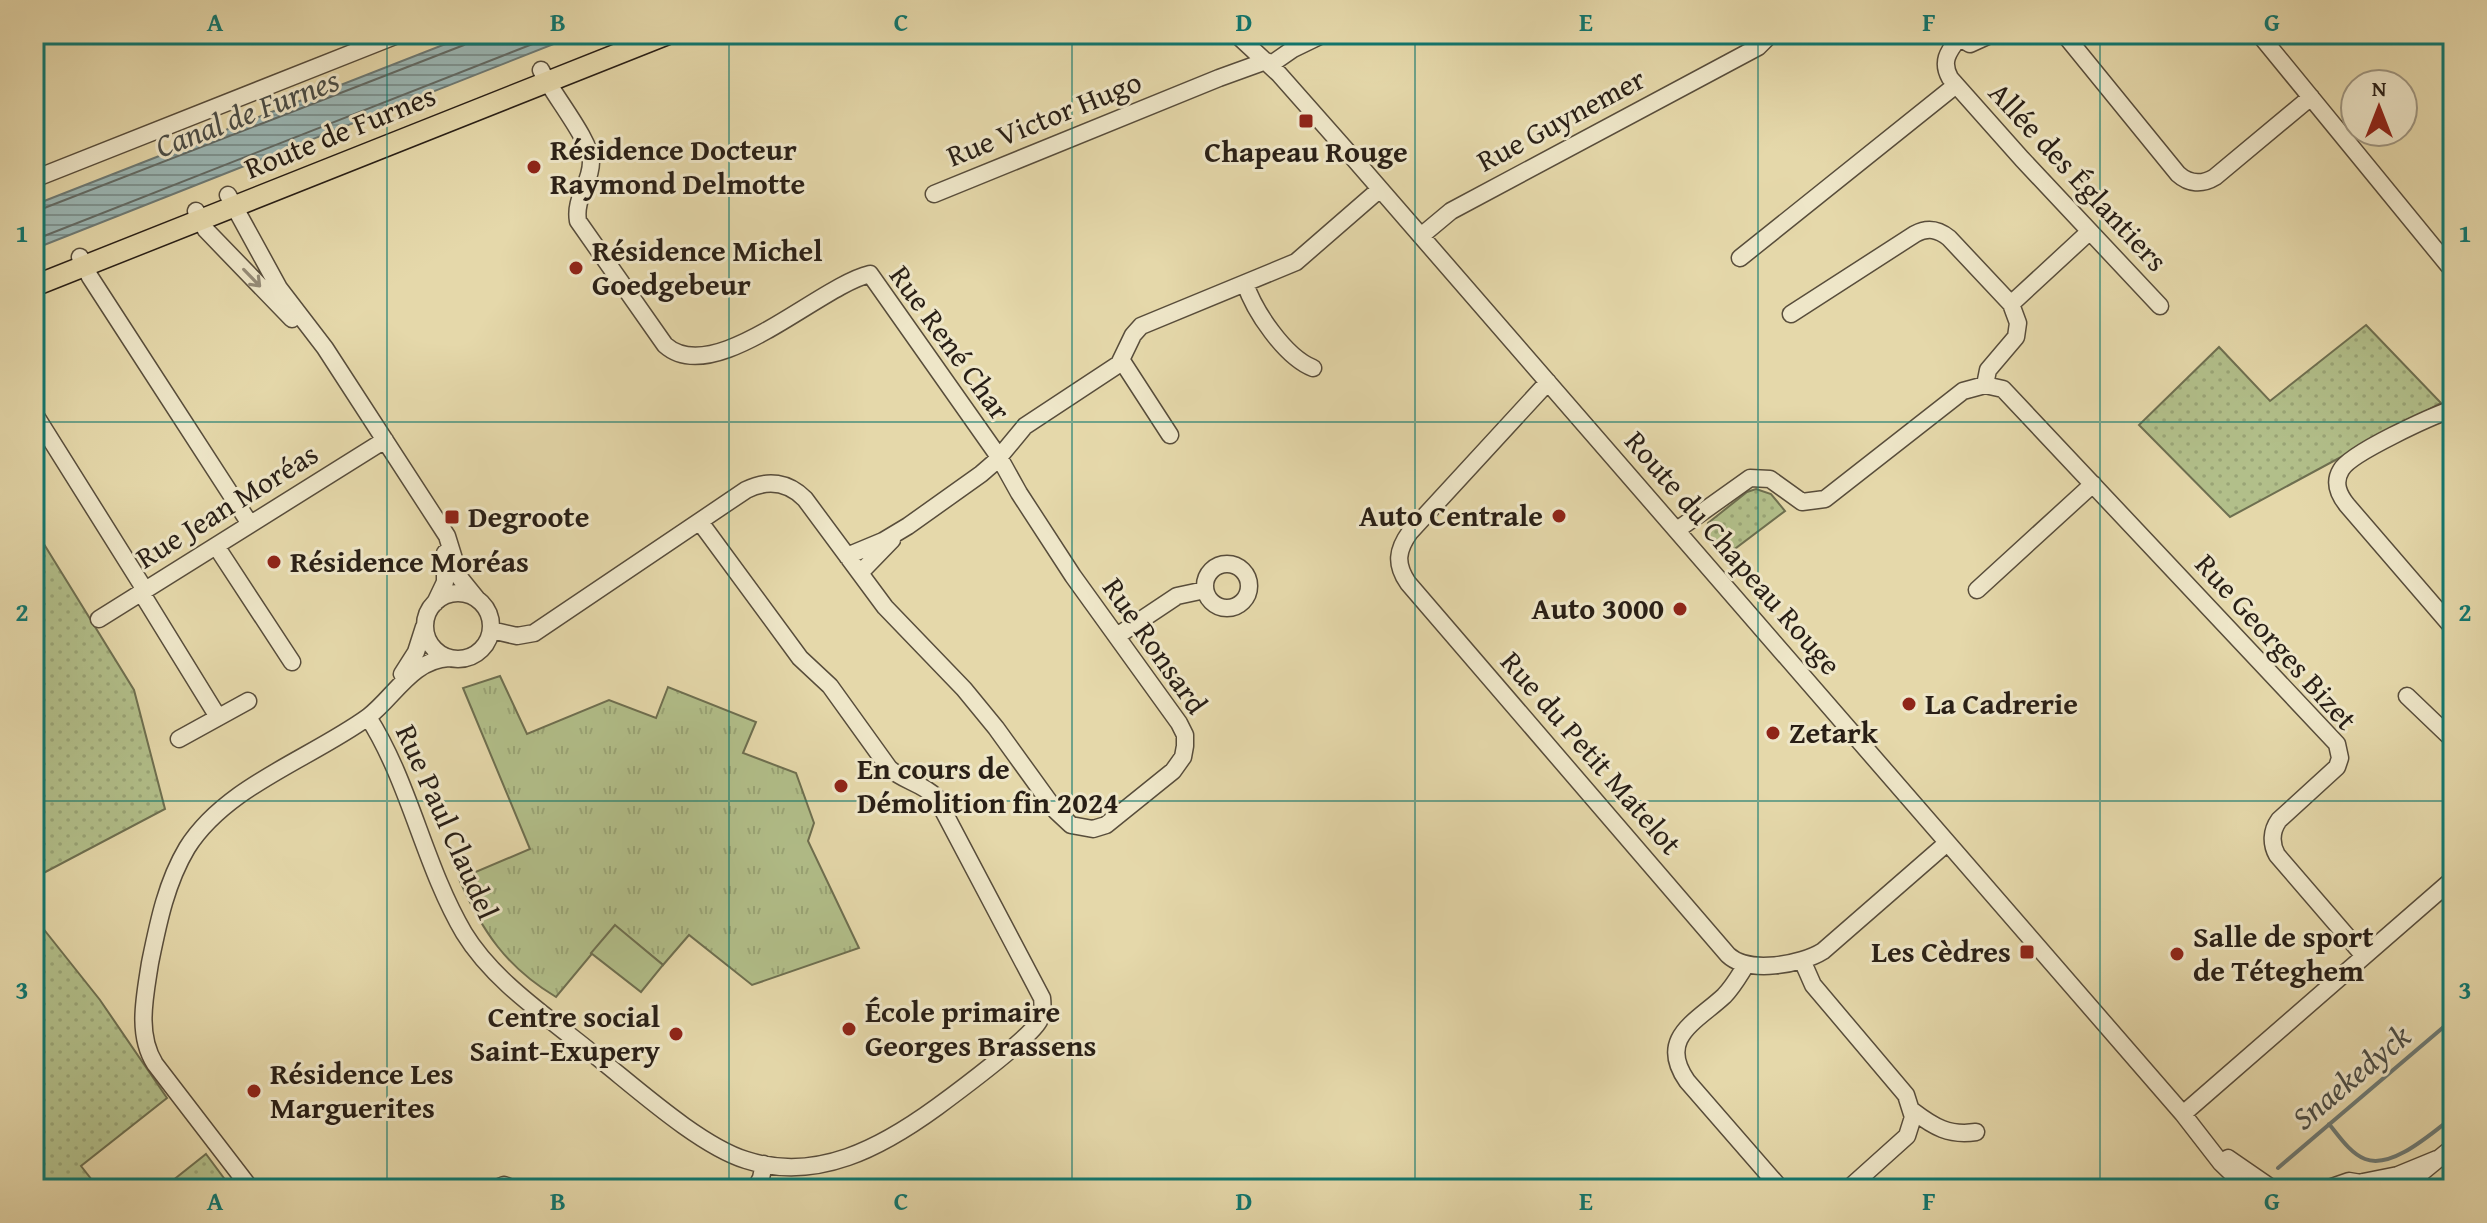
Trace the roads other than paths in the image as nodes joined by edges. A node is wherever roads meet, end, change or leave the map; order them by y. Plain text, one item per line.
1 (400, 34) edge
2 (633, 34) edge
3 (668, 34) edge
4 (1236, 34) edge
5 (1324, 34) edge
6 (1771, 34) edge
7 (1992, 34) edge
8 (2064, 34) edge
9 (2259, 34) edge
10 (1955, 36) edge
11 (1250, 47) junction
12 (1268, 63) junction
13 (544, 76) junction
14 (1219, 78) junction
15 (1956, 85) junction
16 (2311, 97) junction
17 (34, 179) edge
18 (1380, 189) junction
19 (934, 194) dead end
20 (231, 201) junction
21 (198, 216) junction
22 (2089, 232) junction
23 (1421, 236) junction
24 (1740, 258) dead end
25 (82, 262) junction
26 (2453, 271) edge
27 (34, 275) edge
28 (1245, 283) junction
29 (34, 286) edge
30 (2011, 304) junction
31 (2160, 306) dead end
32 (1791, 314) dead end
33 (1122, 361) junction
34 (335, 363) junction
35 (1313, 368) dead end
36 (1548, 382) junction
37 (1985, 385) junction
38 (2453, 409) edge
39 (34, 413) edge
40 (1170, 435) dead end
41 (385, 440) junction
42 (999, 457) junction
43 (2093, 484) junction
44 (700, 522) junction
45 (250, 524) junction
46 (438, 524) junction
47 (908, 526) junction
48 (1677, 530) junction
49 (216, 546) junction
50 (847, 556) junction
51 (860, 573) junction
52 (1205, 590) dead end
53 (1977, 590) dead end
54 (143, 591) junction
55 (477, 599) junction
56 (435, 603) junction
57 (99, 619) dead end
58 (425, 624) junction
59 (2453, 628) edge
60 (491, 630) junction
61 (1117, 636) junction
62 (449, 658) junction
63 (292, 662) dead end
64 (2407, 696) dead end
65 (248, 701) dead end
66 (373, 712) junction
67 (218, 717) junction
68 (179, 739) dead end
69 (2453, 740) edge
70 (1947, 843) junction
71 (2453, 879) edge
72 (2364, 956) junction
73 (1802, 960) junction
74 (1746, 965) junction
75 (1913, 1111) junction
76 (2183, 1114) junction
77 (1976, 1132) dead end
78 (2453, 1147) edge
79 (2437, 1159) junction
80 (764, 1164) junction
81 (2363, 1182) junction
82 (251, 1189) edge
83 (494, 1189) edge
84 (514, 1189) edge
85 (755, 1189) edge
86 (1781, 1189) edge
87 (1848, 1189) edge
88 (2248, 1189) edge
89 (2273, 1189) edge
90 (2326, 1189) edge
91 (2382, 1189) edge
92 (2408, 1189) edge

1 - 17 street
2 - 13 main road, Route de Furnes
3 - 13 main road, Route de Furnes
4 - 11 street, Route du Chapeau Rouge
5 - 12 street, Rue Victor Hugo
6 - 23 street, Rue Guynemer
7 - 10 street
8 - 16 street
9 - 16 street
10 - 15 street, Allée des Églantiers
11 - 12 street, Route du Chapeau Rouge
11 - 14 street, Rue Victor Hugo
12 - 14 street, Rue Victor Hugo
12 - 18 street, Route du Chapeau Rouge
13 - 20 main road, Route de Furnes
13 - 42 street, Rue René Char
14 - 19 street, Rue Victor Hugo
15 - 22 street, Allée des Églantiers
15 - 24 street, Allée des Églantiers
16 - 26 street
18 - 23 street, Route du Chapeau Rouge
18 - 28 street
20 - 21 main road, Route de Furnes
20 - 34 street
21 - 25 main road, Route de Furnes
21 -> 34 street
22 - 30 street
22 - 31 street, Allée des Églantiers
23 - 36 street, Route du Chapeau Rouge
25 - 27 main road, Route de Furnes
25 - 29 main road, Route de Furnes
25 - 45 street
28 - 33 street
28 - 35 street
30 - 32 street
30 - 37 street
33 - 40 street
33 - 42 street
34 - 41 street
36 - 48 street, Route du Chapeau Rouge
36 - 74 street, Rue du Petit Matelot
37 - 43 street, Rue Georges Bizet
37 - 48 street
38 - 59 street
39 - 54 street
41 - 45 street, Rue Jean Moréas
41 - 46 street
42 - 47 street
42 - 61 street, Rue Ronsard
43 - 53 street
43 - 72 street, Rue Georges Bizet
44 - 50 street, Rue Ronsard
44 - 60 street, Rue Ronsard
44 - 80 street, Rue Paul Claudel
45 - 49 street, Rue Jean Moréas
46 - 55 street
46 - 56 street
47 - 50 street
47 - 51 street
48 - 70 street, Route du Chapeau Rouge
49 - 54 street, Rue Jean Moréas
49 - 63 street
50 - 51 street, Rue Ronsard
51 - 61 street, Rue Ronsard
52 - 61 street
54 - 57 street, Rue Jean Moréas
54 - 67 street
55 - 56 street
55 - 60 street
56 - 58 street
58 - 62 street
58 - 66 street
60 - 62 street
62 - 66 street
64 - 69 street
65 - 67 street
66 - 80 street, Rue Paul Claudel
66 - 82 street
67 - 68 street
70 - 73 street
70 - 76 street, Route du Chapeau Rouge
71 - 72 street
72 - 76 street
73 - 74 street
73 - 75 street
74 - 86 street
75 - 77 street
75 - 87 street
76 - 88 street, Route du Chapeau Rouge
76 - 89 street, Route du Chapeau Rouge
78 - 79 street
79 - 81 street
79 - 92 street
80 - 85 street
81 - 90 street
81 - 91 street
83 - 84 street

